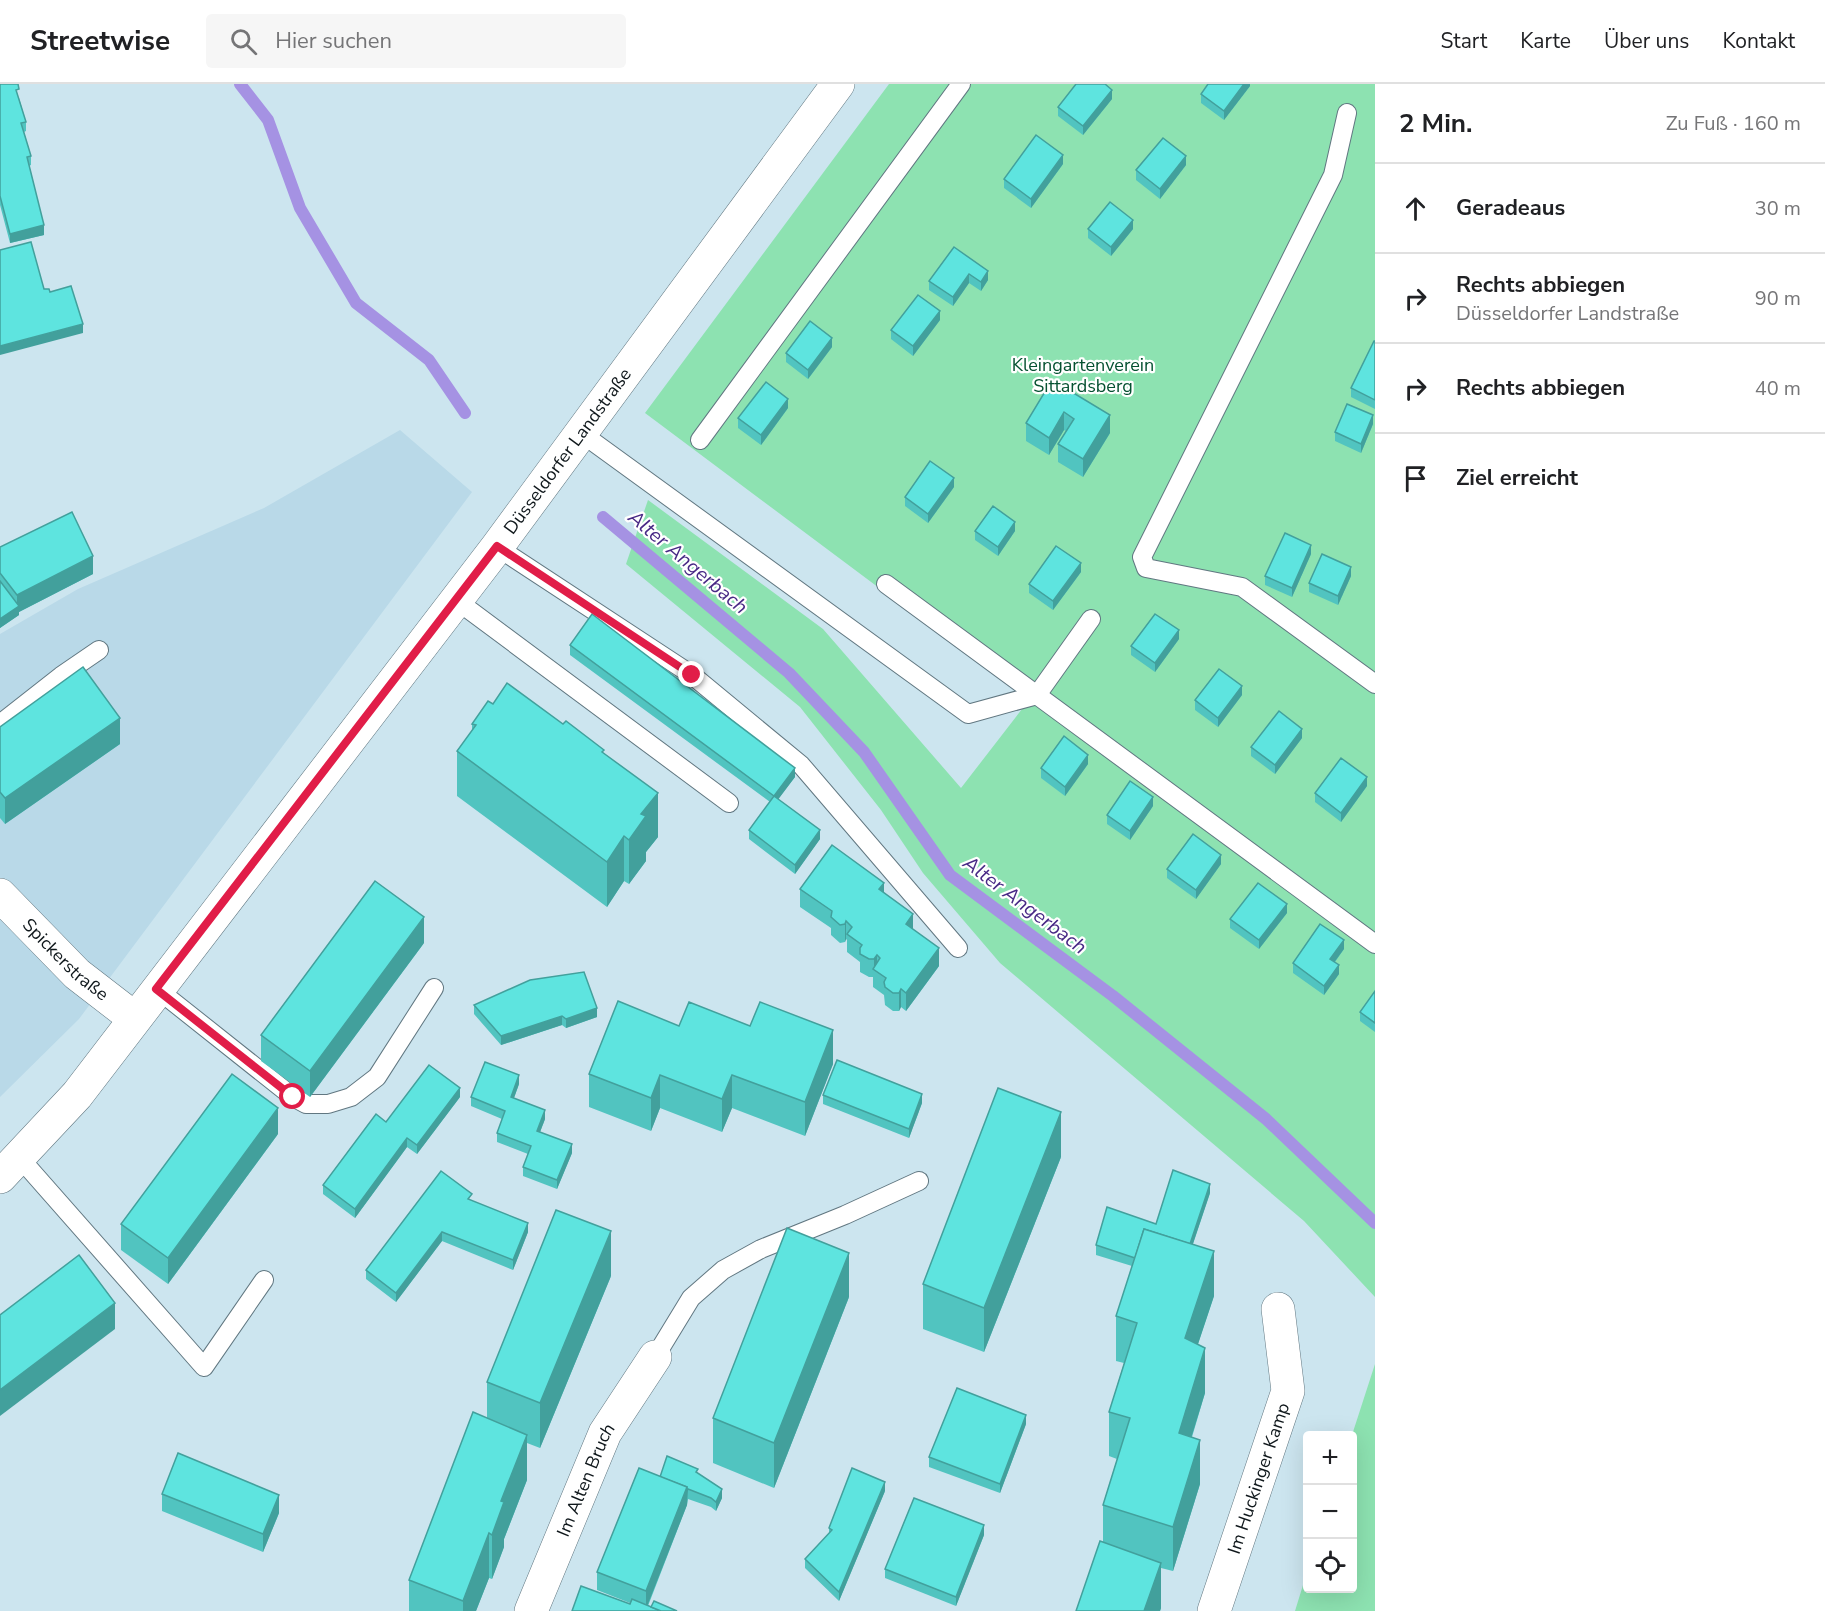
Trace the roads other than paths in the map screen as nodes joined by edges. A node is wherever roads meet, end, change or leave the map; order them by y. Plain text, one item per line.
1 (838, 84) edge
2 (961, 84) edge
3 (1347, 113) dead end
4 (581, 433) junction
5 (700, 440) dead end
6 (497, 546) junction
7 (886, 584) dead end
8 (456, 600) junction
9 (1091, 619) dead end
10 (99, 650) dead end
11 (1375, 684) edge
12 (1037, 695) junction
13 (0, 724) edge
14 (729, 803) dead end
15 (0, 894) edge
16 (1375, 944) edge
17 (958, 948) dead end
18 (434, 988) dead end
19 (156, 989) junction
20 (134, 1018) junction
21 (9, 1167) edge
22 (919, 1181) dead end
23 (264, 1280) dead end
24 (1278, 1309) dead end
25 (655, 1357) joint
26 (531, 1611) edge
27 (1214, 1611) edge

1 - 4 main road, Düsseldorfer Landstraße
2 - 5 lane
3 - 11 lane
4 - 6 main road, Düsseldorfer Landstraße
4 - 12 lane
6 - 8 main road, Düsseldorfer Landstraße
6 - 17 lane
7 - 12 lane
8 - 14 lane
8 - 19 main road, Düsseldorfer Landstraße
9 - 12 lane
10 - 13 lane
12 - 16 lane
15 - 20 main road, Spickerstraße
18 - 19 lane
19 - 20 main road, Düsseldorfer Landstraße
20 - 21 main road, Düsseldorfer Landstraße
21 - 23 lane
22 - 25 lane
24 - 27 main road, Im Huckinger Kamp
25 - 26 main road, Im Alten Bruch

